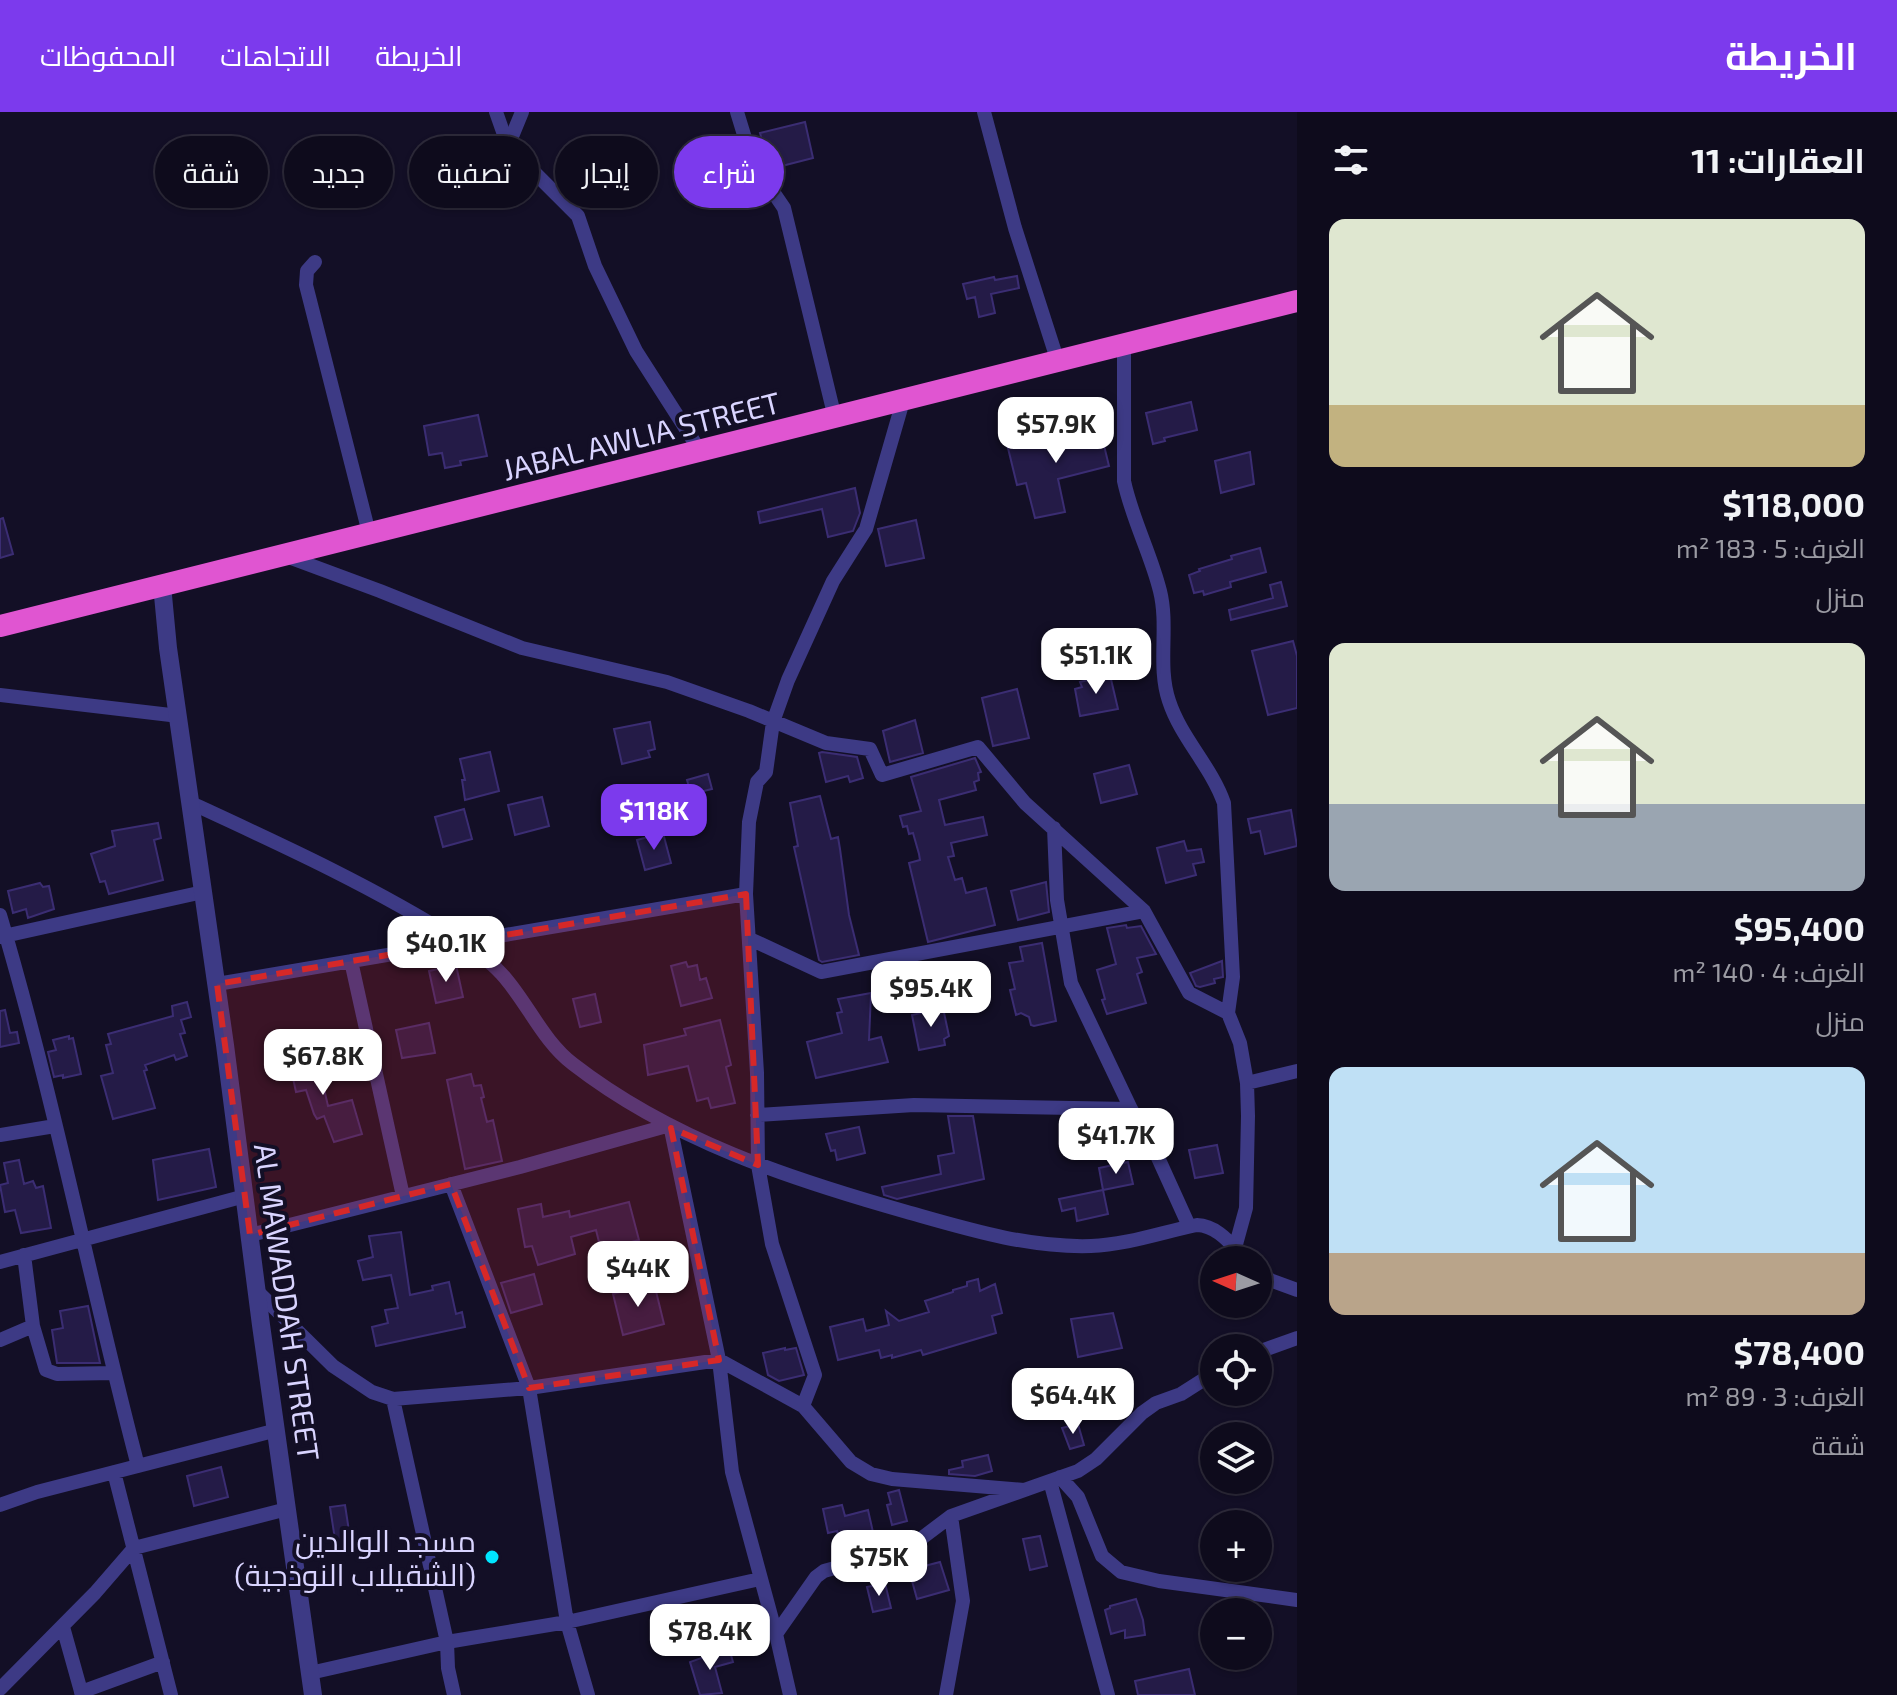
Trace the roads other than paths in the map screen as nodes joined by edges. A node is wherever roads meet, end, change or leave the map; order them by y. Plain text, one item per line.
1 (496, 112) edge
2 (522, 112) edge
3 (737, 112) edge
4 (984, 112) edge
5 (504, 136) edge
6 (512, 136) edge
7 (539, 177) edge
8 (315, 262) dead end
9 (1297, 301) edge
10 (1124, 345) junction
11 (1058, 362) junction
12 (903, 401) junction
13 (835, 418) junction
14 (700, 451) junction
15 (369, 533) junction
16 (282, 555) junction
17 (162, 585) junction
18 (0, 626) edge
19 (0, 695) edge
20 (179, 716) junction
21 (773, 722) junction
22 (191, 803) junction
23 (1054, 828) junction
24 (203, 892) junction
25 (746, 894) junction
26 (1144, 911) junction
27 (0, 915) edge
28 (1062, 927) junction
29 (3, 937) edge
30 (750, 939) junction
31 (461, 941) junction
32 (351, 961) junction
33 (217, 984) junction
34 (1228, 1013) junction
35 (1297, 1071) edge
36 (1247, 1083) junction
37 (1131, 1109) junction
38 (757, 1115) junction
39 (670, 1125) junction
40 (55, 1126) junction
41 (0, 1135) edge
42 (758, 1165) junction
43 (451, 1184) junction
44 (245, 1196) junction
45 (403, 1196) junction
46 (1189, 1226) junction
47 (250, 1235) junction
48 (84, 1239) junction
49 (1233, 1246) edge
50 (1236, 1246) edge
51 (24, 1255) junction
52 (0, 1262) edge
53 (1272, 1281) edge
54 (1297, 1290) edge
55 (257, 1291) junction
56 (33, 1326) junction
57 (1297, 1338) edge
58 (0, 1340) edge
59 (1272, 1347) edge
60 (719, 1360) junction
61 (114, 1373) junction
62 (1200, 1382) edge
63 (529, 1388) junction
64 (393, 1399) junction
65 (803, 1406) junction
66 (277, 1430) junction
67 (138, 1466) junction
68 (114, 1472) junction
69 (1055, 1479) junction
70 (1024, 1490) junction
71 (0, 1505) edge
72 (287, 1509) junction
73 (951, 1516) junction
74 (134, 1548) junction
75 (760, 1579) junction
76 (1297, 1600) edge
77 (567, 1622) junction
78 (63, 1627) junction
79 (776, 1634) junction
80 (447, 1642) junction
81 (163, 1662) junction
82 (310, 1673) junction
83 (0, 1689) edge
84 (82, 1694) edge
85 (171, 1695) edge
86 (313, 1695) edge
87 (454, 1695) edge
88 (588, 1695) edge
89 (790, 1695) edge
90 (946, 1695) edge
91 (1108, 1695) edge

1 - 5 street
2 - 6 street
3 - 13 street
4 - 11 street
7 - 14 street
8 - 15 street
9 - 10 highway, JABAL AWLIA STREET
10 - 11 highway, JABAL AWLIA STREET
10 - 34 street
11 - 12 highway, JABAL AWLIA STREET
12 - 13 highway, JABAL AWLIA STREET
12 - 21 street
13 - 14 highway, JABAL AWLIA STREET
14 - 15 highway, JABAL AWLIA STREET
15 - 16 highway, JABAL AWLIA STREET
16 - 17 highway, JABAL AWLIA STREET
16 - 21 street
17 - 18 highway, JABAL AWLIA STREET
17 - 20 street, AL MAWADDAH STREET
19 - 20 street
20 - 22 street, AL MAWADDAH STREET
21 - 23 street
21 - 25 street
22 - 24 street, AL MAWADDAH STREET
22 - 31 street
23 - 26 street
23 - 28 street
24 - 29 street
24 - 33 street, AL MAWADDAH STREET
25 - 30 street
25 - 31 street
26 - 28 street
26 - 34 street
27 - 29 street
28 - 30 street
28 - 37 street
29 - 40 street
30 - 38 street
31 - 32 street
31 - 39 street
32 - 33 street
32 - 45 street
33 - 44 street, AL MAWADDAH STREET
34 - 36 street
35 - 36 street
36 - 50 street
37 - 38 street
37 - 46 street
38 - 42 street
39 - 42 street
39 - 43 street
39 - 60 street
40 - 41 street
40 - 48 street
42 - 46 street
42 - 65 street
43 - 45 street
43 - 63 street
44 - 47 street, AL MAWADDAH STREET
44 - 48 street
45 - 47 street
46 - 49 street
47 - 55 street, AL MAWADDAH STREET
48 - 51 street
48 - 61 street
51 - 52 street
51 - 56 street
53 - 54 street
55 - 64 street
55 - 66 street, AL MAWADDAH STREET
56 - 58 street
56 - 61 street
57 - 59 street
60 - 63 street
60 - 65 street
60 - 75 street
61 - 67 street
62 - 69 street
63 - 64 street
63 - 77 street
64 - 80 street
65 - 70 street
66 - 67 street
66 - 72 street, AL MAWADDAH STREET
67 - 68 street
68 - 71 street
68 - 74 street
69 - 70 street
69 - 76 street
69 - 91 street
70 - 73 street
72 - 74 street
72 - 82 street, AL MAWADDAH STREET
73 - 79 street
73 - 90 street
74 - 78 street
74 - 81 street
75 - 77 street
75 - 79 street
77 - 80 street
77 - 88 street
78 - 83 street
78 - 84 street
79 - 89 street
80 - 82 street
80 - 87 street
81 - 84 street
81 - 85 street
82 - 86 street, AL MAWADDAH STREET

